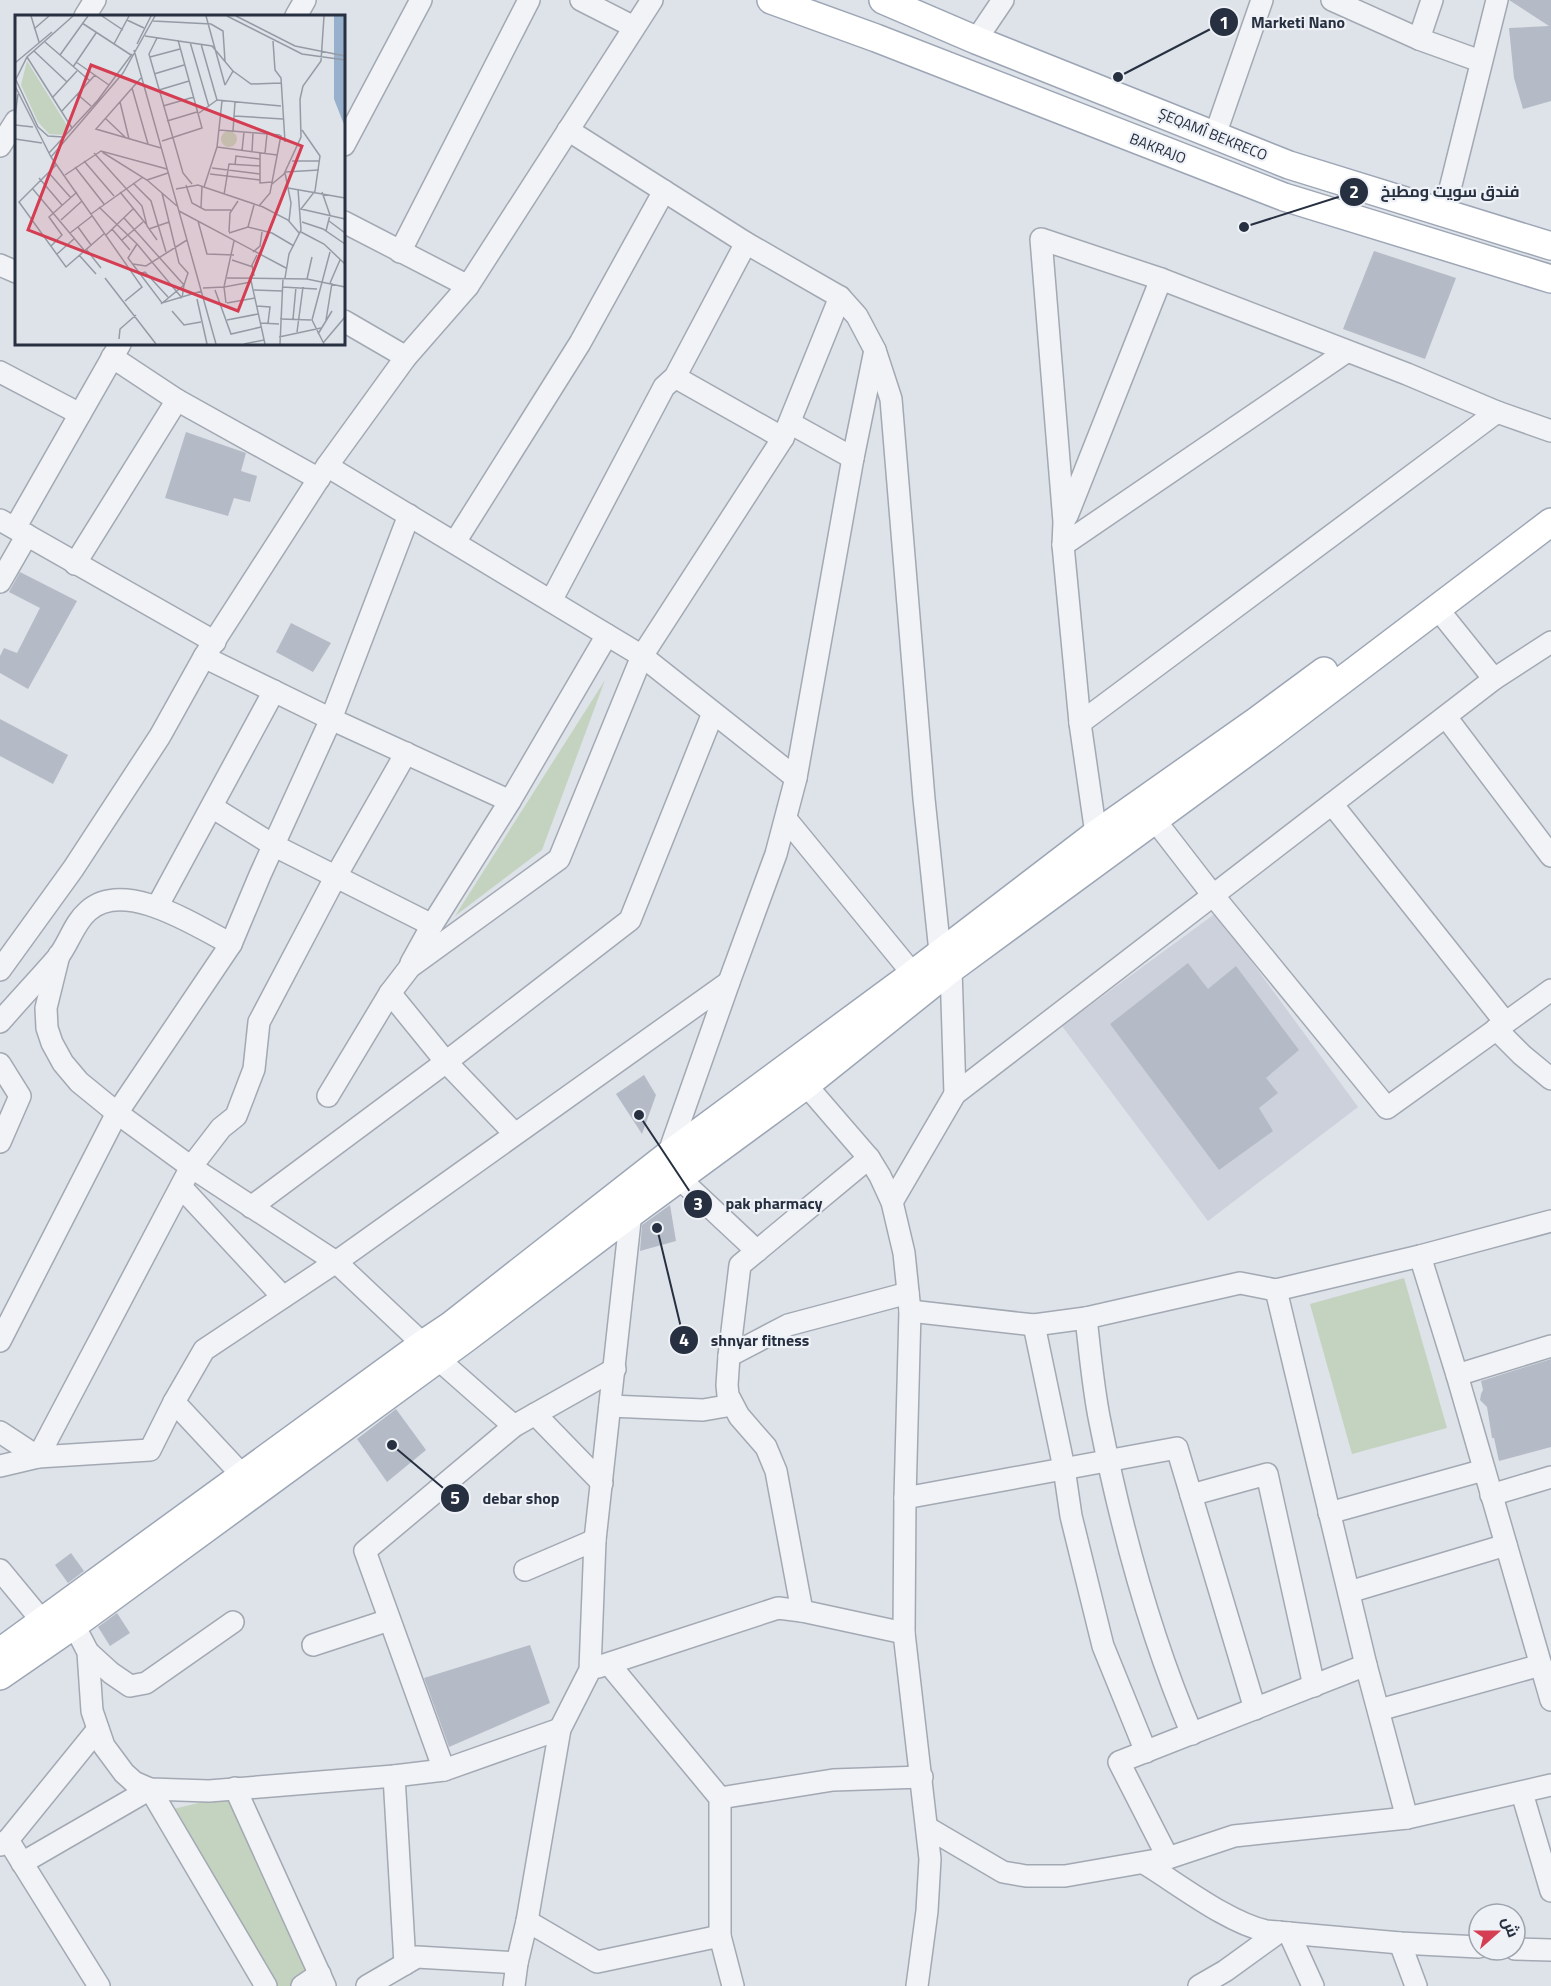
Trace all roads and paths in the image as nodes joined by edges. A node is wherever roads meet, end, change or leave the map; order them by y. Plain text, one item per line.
1 (95, 0) edge
2 (305, 0) edge
3 (421, 0) edge
4 (530, 0) edge
5 (581, 0) edge
6 (652, 0) edge
7 (771, 0) edge
8 (883, 0) edge
9 (1003, 0) edge
10 (1262, 0) edge
11 (1332, 0) edge
12 (1432, 0) edge
13 (1497, 0) edge
14 (86, 15) edge
15 (297, 15) edge
16 (634, 27) junction
17 (1419, 39) junction
18 (976, 40) junction
19 (1480, 61) junction
20 (15, 123) edge
21 (568, 130) junction
22 (1215, 135) junction
23 (345, 143) edge
24 (0, 146) edge
25 (664, 191) junction
26 (1444, 213) junction
27 (345, 223) edge
28 (746, 243) junction
29 (1551, 246) edge
30 (400, 252) junction
31 (0, 265) edge
32 (15, 272) edge
33 (1161, 279) junction
34 (1551, 279) edge
35 (468, 286) junction
36 (840, 297) junction
37 (345, 322) edge
38 (116, 350) edge
39 (875, 350) junction
40 (1346, 352) junction
41 (406, 357) junction
42 (0, 372) edge
43 (675, 376) junction
44 (177, 400) junction
45 (1497, 412) junction
46 (80, 414) junction
47 (787, 430) junction
48 (1551, 431) edge
49 (853, 458) junction
50 (323, 472) junction
51 (1551, 502) edge
52 (409, 515) junction
53 (1064, 522) junction
54 (1551, 522) edge
55 (14, 528) edge
56 (455, 542) junction
57 (1064, 545) junction
58 (75, 564) junction
59 (0, 582) edge
60 (551, 601) junction
61 (1437, 608) junction
62 (607, 635) junction
63 (1551, 642) edge
64 (210, 650) junction
65 (642, 656) junction
66 (1494, 679) junction
67 (274, 691) junction
68 (713, 713) junction
69 (1446, 717) junction
70 (331, 718) junction
71 (1080, 723) junction
72 (406, 753) junction
73 (796, 778) junction
74 (510, 801) junction
75 (1332, 804) junction
76 (212, 807) junction
77 (786, 819) junction
78 (1154, 819) junction
79 (1096, 834) junction
80 (273, 845) junction
81 (1551, 856) edge
82 (336, 876) junction
83 (1212, 894) junction
84 (157, 907) junction
85 (432, 925) junction
86 (231, 944) junction
87 (59, 955) junction
88 (945, 961) junction
89 (410, 967) junction
90 (0, 970) edge
91 (914, 974) junction
92 (729, 982) junction
93 (1551, 990) edge
94 (390, 993) junction
95 (0, 1022) edge
96 (1500, 1026) junction
97 (446, 1062) junction
98 (0, 1064) edge
99 (1551, 1078) edge
100 (806, 1084) junction
101 (955, 1094) junction
102 (328, 1096) dead end
103 (117, 1113) junction
104 (514, 1133) junction
105 (0, 1142) edge
106 (869, 1158) junction
107 (191, 1167) junction
108 (673, 1167) junction
109 (632, 1185) junction
110 (181, 1186) junction
111 (892, 1202) junction
112 (251, 1207) junction
113 (633, 1212) junction
114 (1551, 1221) edge
115 (757, 1251) junction
116 (1420, 1256) junction
117 (336, 1262) junction
118 (1276, 1290) junction
119 (283, 1297) junction
120 (909, 1302) junction
121 (1086, 1318) junction
122 (1034, 1324) junction
123 (0, 1341) edge
124 (1551, 1346) edge
125 (430, 1352) junction
126 (729, 1356) junction
127 (615, 1369) junction
128 (1457, 1375) junction
129 (174, 1402) junction
130 (732, 1405) junction
131 (610, 1406) junction
132 (535, 1414) junction
133 (514, 1426) junction
134 (0, 1432) edge
135 (38, 1457) junction
136 (1109, 1460) junction
137 (0, 1466) edge
138 (1064, 1468) junction
139 (1484, 1470) junction
140 (243, 1476) junction
141 (1551, 1477) edge
142 (602, 1483) junction
143 (1191, 1495) junction
144 (1491, 1495) junction
145 (904, 1498) junction
146 (1329, 1513) junction
147 (596, 1540) junction
148 (1506, 1545) junction
149 (0, 1570) edge
150 (525, 1570) dead end
151 (1349, 1592) junction
152 (802, 1611) junction
153 (388, 1620) junction
154 (233, 1622) dead end
155 (43, 1623) junction
156 (74, 1625) junction
157 (904, 1633) junction
158 (313, 1645) dead end
159 (0, 1652) edge
160 (88, 1652) junction
161 (1366, 1665) junction
162 (1541, 1665) junction
163 (600, 1667) junction
164 (0, 1676) edge
165 (1314, 1686) junction
166 (1551, 1700) edge
167 (1255, 1709) junction
168 (1378, 1710) junction
169 (98, 1729) junction
170 (560, 1729) junction
171 (1192, 1734) junction
172 (1146, 1752) junction
173 (444, 1770) junction
174 (394, 1776) junction
175 (922, 1777) junction
176 (1551, 1785) edge
177 (235, 1788) junction
178 (150, 1789) junction
179 (1522, 1793) junction
180 (720, 1798) junction
181 (1407, 1818) junction
182 (1542, 1827) edge
183 (928, 1828) junction
184 (4, 1843) edge
185 (1168, 1858) junction
186 (22, 1863) junction
187 (1144, 1863) junction
188 (1551, 1891) edge
189 (526, 1921) junction
190 (1284, 1933) junction
191 (720, 1936) junction
192 (1400, 1943) junction
193 (1467, 1946) edge
194 (1527, 1949) edge
195 (1551, 1950) edge
196 (517, 1963) junction
197 (405, 1964) junction
198 (322, 1980) edge
199 (99, 1986) edge
200 (266, 1986) edge
201 (302, 1986) edge
202 (367, 1986) edge
203 (514, 1986) edge
204 (733, 1986) edge
205 (917, 1986) edge
206 (1199, 1986) edge
207 (1313, 1986) edge
208 (1416, 1986) edge

1 - 14 street
2 - 15 street
3 - 23 street
4 - 30 street
5 - 16 street
6 - 16 street
7 - 34 main road, BAKRAJO
8 - 18 main road, ŞEQAMÎ BEKRECO
9 - 18 street
10 - 22 street
11 - 17 street
12 - 17 street
13 - 19 street
16 - 21 street
17 - 19 street
18 - 22 main road, ŞEQAMÎ BEKRECO
19 - 26 street
20 - 24 street
21 - 25 street
21 - 35 street
22 - 26 main road, ŞEQAMÎ BEKRECO
25 - 28 street
25 - 56 street
26 - 29 main road, ŞEQAMÎ BEKRECO
27 - 30 street
28 - 36 street
28 - 43 street
30 - 35 street
31 - 32 street
33 - 40 street
33 - 53 street
33 - 53 street
35 - 41 street
36 - 39 street
36 - 47 street
37 - 41 street
38 - 44 street
38 - 46 street
39 - 49 street
39 - 88 street
40 - 45 street
40 - 57 street
41 - 50 street
42 - 46 street
43 - 47 street
43 - 60 street
44 - 50 street
44 - 58 street
45 - 48 street
45 - 71 street
46 - 55 street
47 - 49 street
47 - 65 street
49 - 73 street
50 - 52 street
50 - 64 street
51 - 79 main road
52 - 56 street
52 - 70 street
53 - 57 street
54 - 61 main road
55 - 58 street
55 - 59 street
56 - 60 street
57 - 71 street
58 - 64 street
60 - 62 street
61 - 66 street
61 - 78 main road
62 - 65 street
62 - 74 street
63 - 66 street
64 - 67 street
64 - 90 street
65 - 68 street
65 - 89 street
66 - 69 street
67 - 70 street
67 - 76 street
68 - 73 street
68 - 97 street
69 - 75 street
69 - 81 street
70 - 72 street
70 - 80 street
71 - 79 street
72 - 74 street
72 - 82 street
73 - 77 street
74 - 85 street
75 - 83 street
75 - 96 street
76 - 80 street
76 - 84 street
77 - 91 street
77 - 92 street
78 - 83 street
78 - 88 main road
79 - 88 main road
80 - 82 street
80 - 86 street
82 - 85 street
82 - 107 street
83 - 96 street
83 - 101 street
84 - 86 street
84 - 87 street
85 - 89 street
86 - 103 street
87 - 95 street
87 - 103 street
88 - 91 main road
88 - 100 main road
88 - 101 street
89 - 94 street
91 - 108 main road
92 - 104 street
92 - 108 street
93 - 96 street
94 - 97 street
94 - 102 street
96 - 99 street
97 - 104 street
97 - 112 street
98 - 105 street
100 - 106 street
100 - 108 main road
101 - 111 street
103 - 107 street
103 - 123 street
104 - 117 street
106 - 111 street
106 - 115 street
107 - 110 street
107 - 112 street
108 - 109 main road
108 - 113 main road
108 - 115 street
109 - 113 street
109 - 125 main road
110 - 119 street
110 - 135 street
111 - 120 street
112 - 117 street
113 - 125 main road
113 - 127 street
114 - 116 street
115 - 126 street
116 - 118 street
116 - 128 street
117 - 119 street
117 - 125 street
118 - 121 street
118 - 146 street
119 - 129 street
120 - 122 street
120 - 126 street
120 - 145 street
121 - 122 street
121 - 136 street
122 - 138 street
124 - 128 street
125 - 133 street
125 - 140 main road
125 - 156 main road
126 - 130 street
127 - 131 street
127 - 132 street
128 - 139 street
129 - 135 street
129 - 140 street
130 - 131 street
130 - 152 street
131 - 142 street
132 - 133 street
132 - 142 street
133 - 153 street
134 - 135 street
135 - 137 street
136 - 138 street
136 - 143 street
136 - 171 street
138 - 145 street
138 - 172 street
139 - 144 street
139 - 146 street
140 - 155 main road
141 - 144 street
142 - 147 street
143 - 165 street
143 - 167 street
144 - 148 street
145 - 157 street
146 - 151 street
147 - 150 street
147 - 163 street
148 - 151 street
148 - 162 street
149 - 155 street
151 - 161 street
152 - 157 street
152 - 163 street
153 - 158 street
153 - 173 street
154 - 160 street
155 - 159 main road
156 - 160 street
156 - 164 main road
157 - 175 street
160 - 169 street
161 - 165 street
161 - 168 street
162 - 166 street
162 - 168 street
163 - 170 street
163 - 180 street
165 - 167 street
167 - 171 street
168 - 181 street
169 - 178 street
169 - 184 street
170 - 173 street
170 - 189 street
171 - 172 street
172 - 185 street
173 - 174 street
174 - 177 street
174 - 197 street
175 - 180 street
175 - 183 street
176 - 179 street
177 - 178 street
177 - 198 street
178 - 186 street
178 - 200 street
179 - 181 street
179 - 182 street
180 - 191 street
181 - 185 street
182 - 188 street
183 - 187 street
183 - 205 street
184 - 186 street
185 - 187 street
186 - 199 street
187 - 190 street
189 - 191 street
189 - 196 street
190 - 192 street
190 - 206 street
190 - 207 street
191 - 204 street
192 - 193 street
192 - 208 street
194 - 195 street
196 - 197 street
196 - 203 street
197 - 202 street
198 - 201 street

